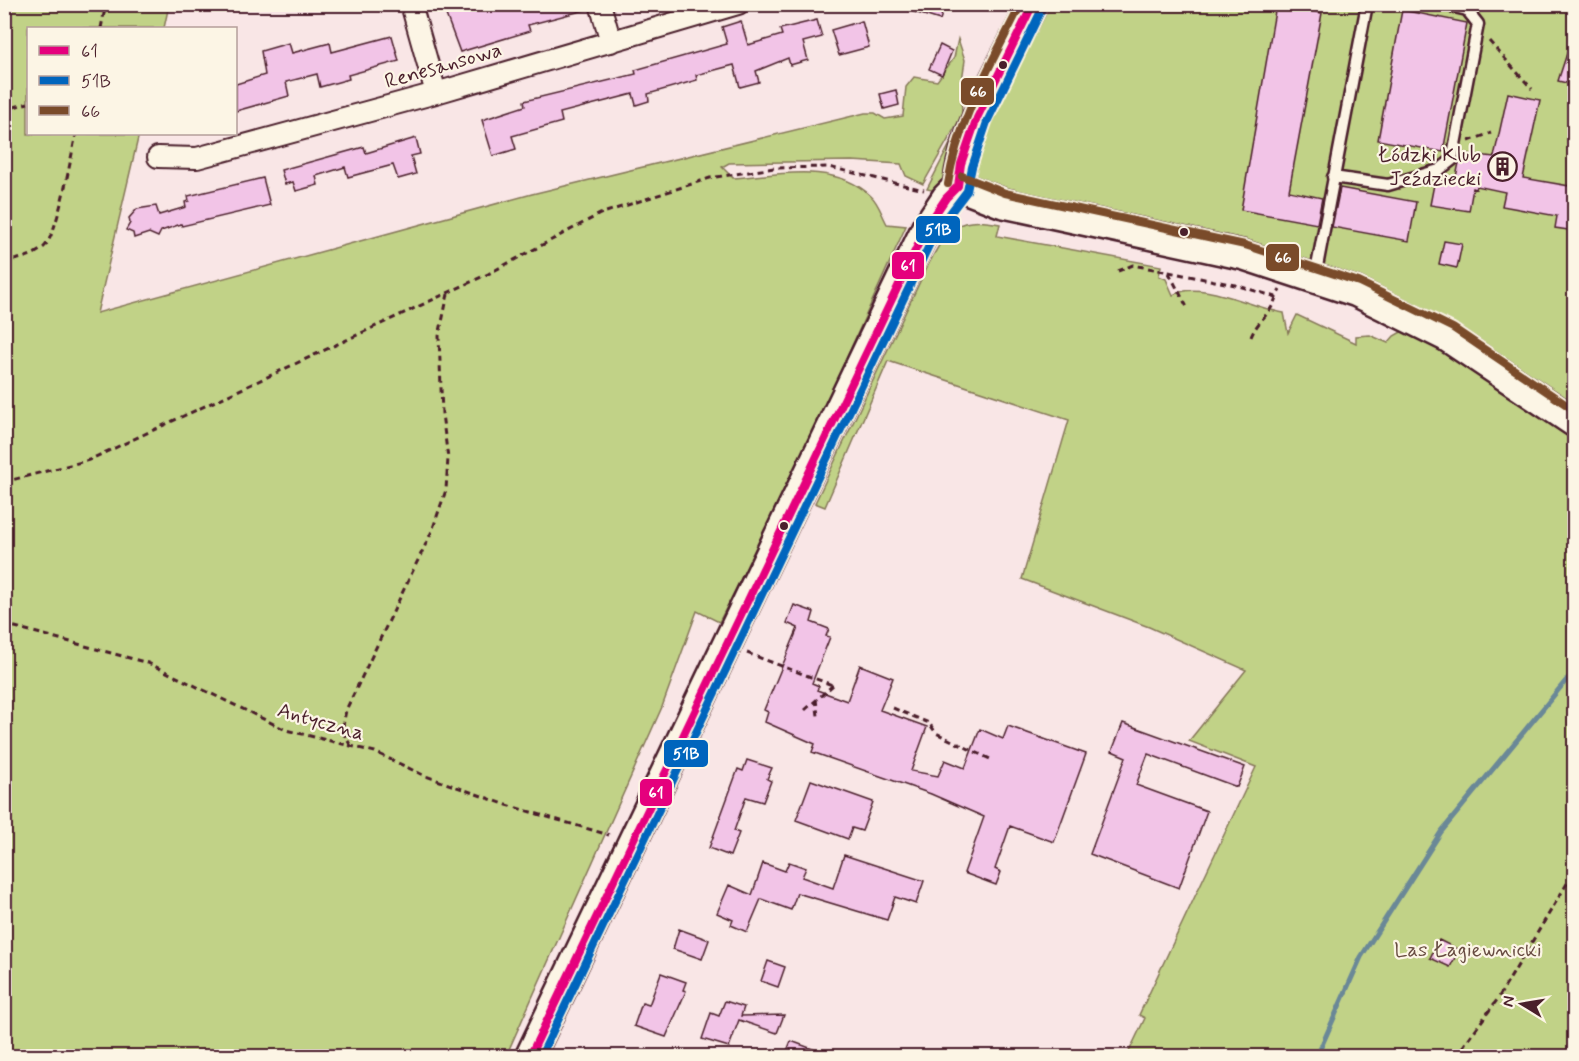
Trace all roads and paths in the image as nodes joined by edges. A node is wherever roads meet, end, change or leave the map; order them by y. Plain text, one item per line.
1 (106, 4) edge
2 (411, 4) edge
3 (600, 4) edge
4 (738, 4) edge
5 (1033, 4) edge
6 (1367, 4) edge
7 (1442, 4) edge
8 (101, 27) edge
9 (1478, 28) junction
10 (611, 42) junction
11 (1532, 89) dead end
12 (436, 93) junction
13 (27, 103) edge
14 (4, 110) edge
15 (1491, 133) dead end
16 (76, 135) edge
17 (1456, 145) junction
18 (158, 157) dead end
19 (1333, 177) junction
20 (958, 186) junction
21 (4, 262) edge
22 (1118, 271) dead end
23 (1168, 272) junction
24 (1315, 277) junction
25 (1281, 285) dead end
26 (448, 293) junction
27 (1276, 297) junction
28 (1188, 309) dead end
29 (1251, 337) dead end
30 (1575, 422) edge
31 (4, 482) edge
32 (4, 624) edge
33 (740, 651) dead end
34 (816, 699) junction
35 (893, 708) dead end
36 (805, 710) dead end
37 (818, 717) dead end
38 (351, 746) junction
39 (992, 760) dead end
40 (632, 842) junction
41 (1575, 872) edge
42 (530, 1056) edge
43 (1456, 1056) edge

1 - 8 path
2 - 12 street
3 - 10 street
4 - 10 street, Renesansowa
5 - 20 street
6 - 19 lane
7 - 9 lane
9 - 11 path
9 - 17 lane
10 - 12 street, Renesansowa
12 - 18 street, Renesansowa
13 - 14 path
15 - 17 path
16 - 21 path
17 - 19 lane
19 - 24 lane
20 - 24 street
20 - 26 path
20 - 40 street
22 - 23 path
23 - 27 path
23 - 28 path
24 - 30 street
25 - 27 path
26 - 31 path
26 - 38 path
27 - 29 path
32 - 38 path, Antyczna
33 - 34 path
34 - 36 path
34 - 37 path
35 - 39 path
38 - 40 path, Antyczna
40 - 42 street
41 - 43 path

